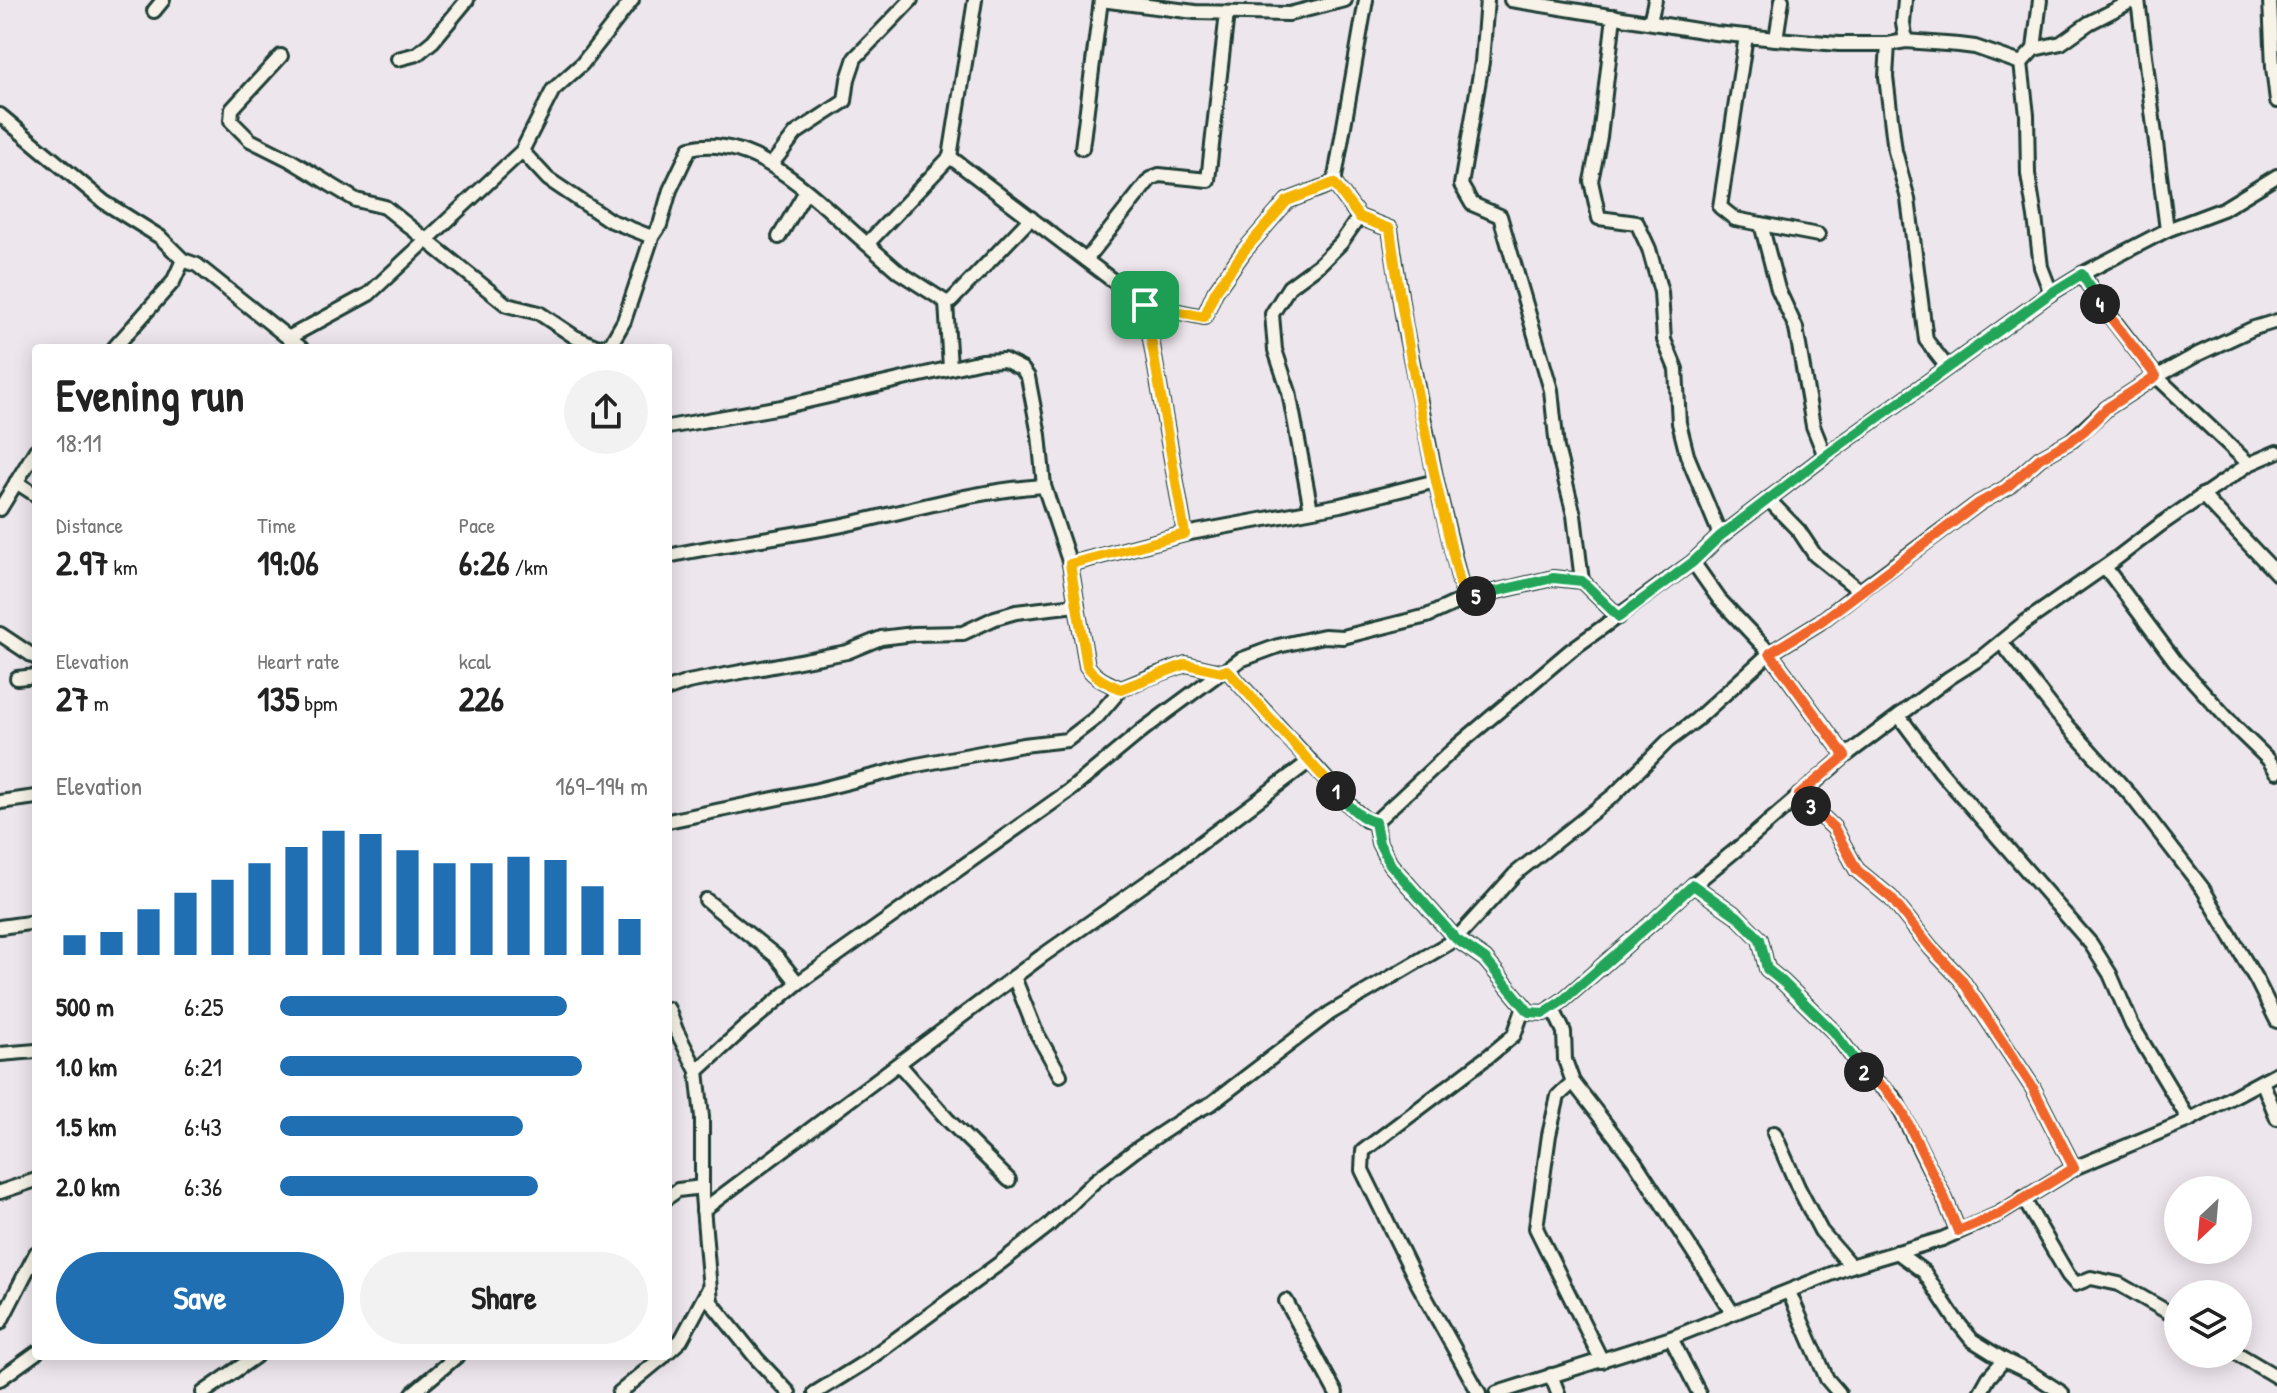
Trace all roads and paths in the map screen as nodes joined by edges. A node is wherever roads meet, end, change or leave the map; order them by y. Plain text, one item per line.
1 (163, 0) edge
2 (467, 0) edge
3 (632, 0) edge
4 (911, 0) edge
5 (975, 0) edge
6 (1101, 0) edge
7 (1345, 0) edge
8 (1366, 0) edge
9 (1487, 0) edge
10 (1511, 0) edge
11 (1655, 0) edge
12 (1782, 0) edge
13 (1905, 0) edge
14 (2040, 0) edge
15 (2136, 0) edge
16 (2270, 0) edge
17 (1525, 1) edge
18 (1324, 2) edge
19 (1196, 6) edge
20 (154, 11) dead end
21 (1227, 13) junction
22 (1614, 16) junction
23 (1650, 22) junction
24 (1746, 36) junction
25 (1776, 39) junction
26 (1906, 41) junction
27 (1888, 44) junction
28 (2034, 49) junction
29 (281, 56) dead end
30 (398, 59) dead end
31 (2021, 63) junction
32 (2277, 101) edge
33 (0, 115) edge
34 (1082, 148) dead end
35 (522, 151) junction
36 (950, 157) junction
37 (771, 165) junction
38 (2277, 176) edge
39 (1334, 183) junction
40 (806, 191) junction
41 (1359, 217) junction
42 (1031, 218) junction
43 (1761, 224) junction
44 (2167, 230) junction
45 (1818, 235) dead end
46 (652, 237) junction
47 (779, 237) dead end
48 (428, 240) junction
49 (867, 244) junction
50 (183, 260) junction
51 (1086, 260) junction
52 (2082, 274) junction
53 (2051, 293) junction
54 (946, 302) junction
55 (1145, 305) junction
56 (2277, 321) edge
57 (288, 338) junction
58 (118, 344) edge
59 (296, 344) edge
60 (591, 344) edge
61 (611, 344) edge
62 (1947, 367) junction
63 (950, 368) junction
64 (2156, 376) junction
65 (672, 426) edge
66 (2277, 452) edge
67 (32, 456) edge
68 (1825, 456) junction
69 (2249, 464) junction
70 (1436, 481) junction
71 (16, 482) junction
72 (1044, 486) junction
73 (32, 492) edge
74 (2202, 495) junction
75 (1768, 499) junction
76 (0, 509) edge
77 (1311, 510) junction
78 (1185, 534) junction
79 (1719, 537) junction
80 (672, 555) edge
81 (1693, 562) junction
82 (1070, 564) junction
83 (2105, 567) junction
84 (2277, 574) edge
85 (1582, 581) junction
86 (1860, 591) junction
87 (1464, 599) junction
88 (1076, 605) junction
89 (1619, 617) junction
90 (0, 634) edge
91 (2001, 642) junction
92 (1770, 653) junction
93 (32, 655) edge
94 (1224, 671) junction
95 (32, 676) edge
96 (17, 678) dead end
97 (672, 688) edge
98 (1121, 689) junction
99 (1899, 716) junction
100 (1845, 756) junction
101 (1310, 761) junction
102 (2277, 772) edge
103 (1799, 795) junction
104 (32, 798) edge
105 (0, 802) edge
106 (672, 820) edge
107 (1375, 822) junction
108 (1693, 885) junction
109 (706, 900) dead end
110 (32, 923) edge
111 (0, 927) edge
112 (1456, 939) junction
113 (1014, 977) junction
114 (798, 983) junction
115 (1524, 1007) junction
116 (1552, 1007) junction
117 (2277, 1021) edge
118 (672, 1033) edge
119 (32, 1051) edge
120 (0, 1054) edge
121 (899, 1064) junction
122 (697, 1071) junction
123 (2277, 1073) edge
124 (1060, 1075) dead end
125 (2262, 1081) junction
126 (1573, 1082) junction
127 (2277, 1118) edge
128 (2189, 1120) junction
129 (1774, 1133) dead end
130 (2074, 1168) junction
131 (1009, 1180) dead end
132 (32, 1181) edge
133 (702, 1187) junction
134 (0, 1192) edge
135 (672, 1194) edge
136 (2023, 1198) junction
137 (703, 1210) junction
138 (1958, 1231) junction
139 (1897, 1252) junction
140 (32, 1261) edge
141 (1851, 1266) junction
142 (711, 1285) junction
143 (1789, 1292) junction
144 (1286, 1301) dead end
145 (2164, 1310) edge
146 (1732, 1312) junction
147 (0, 1323) edge
148 (1671, 1338) junction
149 (672, 1348) edge
150 (32, 1356) edge
151 (250, 1360) edge
152 (452, 1360) edge
153 (659, 1360) edge
154 (2004, 1360) junction
155 (1602, 1361) junction
156 (2252, 1362) edge
157 (1551, 1375) junction
158 (2277, 1377) edge
159 (0, 1379) edge
160 (203, 1393) edge
161 (413, 1393) edge
162 (619, 1393) edge
163 (789, 1393) edge
164 (815, 1393) edge
165 (1336, 1393) edge
166 (1479, 1393) edge
167 (1497, 1393) edge
168 (1558, 1393) edge
169 (1699, 1393) edge
170 (1839, 1393) edge
171 (1980, 1393) edge
172 (2062, 1393) edge

1 - 20 street
2 - 30 street
3 - 35 street
4 - 37 street
5 - 36 street
6 - 19 street
6 - 34 street
7 - 18 street
8 - 39 street
9 - 85 street
10 - 17 street
11 - 23 street
12 - 25 street
13 - 26 street
14 - 28 street
15 - 28 street
15 - 44 street
16 - 32 street
17 - 22 street
18 - 21 street
19 - 21 street
21 - 51 street
22 - 23 street
22 - 79 street
23 - 24 street
24 - 25 street
24 - 43 street
25 - 27 street
26 - 27 street
26 - 31 street
27 - 62 street
28 - 31 street
29 - 48 street
31 - 53 street
33 - 50 street
35 - 46 street
35 - 48 street
36 - 42 street
36 - 49 street
37 - 40 street
37 - 46 street
38 - 44 street
39 - 41 street
39 - 55 street
40 - 47 street
40 - 49 street
41 - 70 street
41 - 77 street
42 - 51 street
42 - 54 street
43 - 45 street
43 - 68 street
44 - 52 street
46 - 61 street
48 - 57 street
48 - 60 street
49 - 54 street
50 - 57 street
50 - 58 street
51 - 55 street
52 - 53 street
52 - 64 street
53 - 62 street
54 - 63 street
55 - 78 street
56 - 64 street
57 - 59 street
62 - 68 street
63 - 65 street
63 - 72 street
64 - 69 street
64 - 86 street
66 - 69 street
67 - 71 street
68 - 75 street
69 - 74 street
70 - 77 street
70 - 87 street
71 - 73 street
71 - 76 street
72 - 80 street
72 - 82 street
74 - 83 street
74 - 84 street
75 - 79 street
75 - 86 street
77 - 78 street
78 - 82 street
79 - 81 street
81 - 89 street
81 - 92 street
82 - 88 street
83 - 91 street
83 - 102 street
85 - 87 street
85 - 89 street
86 - 92 street
87 - 94 street
88 - 97 street
88 - 98 street
89 - 107 street
90 - 93 street
91 - 99 street
91 - 117 street
92 - 100 street
92 - 112 street
94 - 98 street
94 - 101 street
94 - 114 street
95 - 96 street
98 - 106 street
99 - 100 street
99 - 128 street
100 - 103 street
101 - 107 street
101 - 113 street
103 - 108 street
103 - 130 street
104 - 105 street
107 - 112 street
108 - 116 street
108 - 138 street
109 - 114 street
110 - 111 street
112 - 115 street
112 - 164 street
113 - 121 street
113 - 124 street
114 - 122 street
115 - 116 street
115 - 166 street
116 - 126 street
118 - 122 street
119 - 120 street
121 - 131 street
121 - 137 street
122 - 133 street
123 - 125 street
125 - 127 street
125 - 128 street
126 - 146 street
126 - 155 street
128 - 130 street
129 - 141 street
130 - 136 street
132 - 134 street
133 - 135 street
133 - 137 street
136 - 138 street
136 - 145 street
137 - 142 street
138 - 139 street
139 - 141 street
139 - 154 street
140 - 147 street
141 - 143 street
142 - 149 street
142 - 163 street
143 - 146 street
143 - 170 street
144 - 165 street
146 - 148 street
148 - 155 street
148 - 169 street
150 - 159 street
151 - 160 street
152 - 161 street
153 - 162 street
154 - 171 street
154 - 172 street
155 - 157 street
156 - 158 street
157 - 167 street
157 - 168 street

